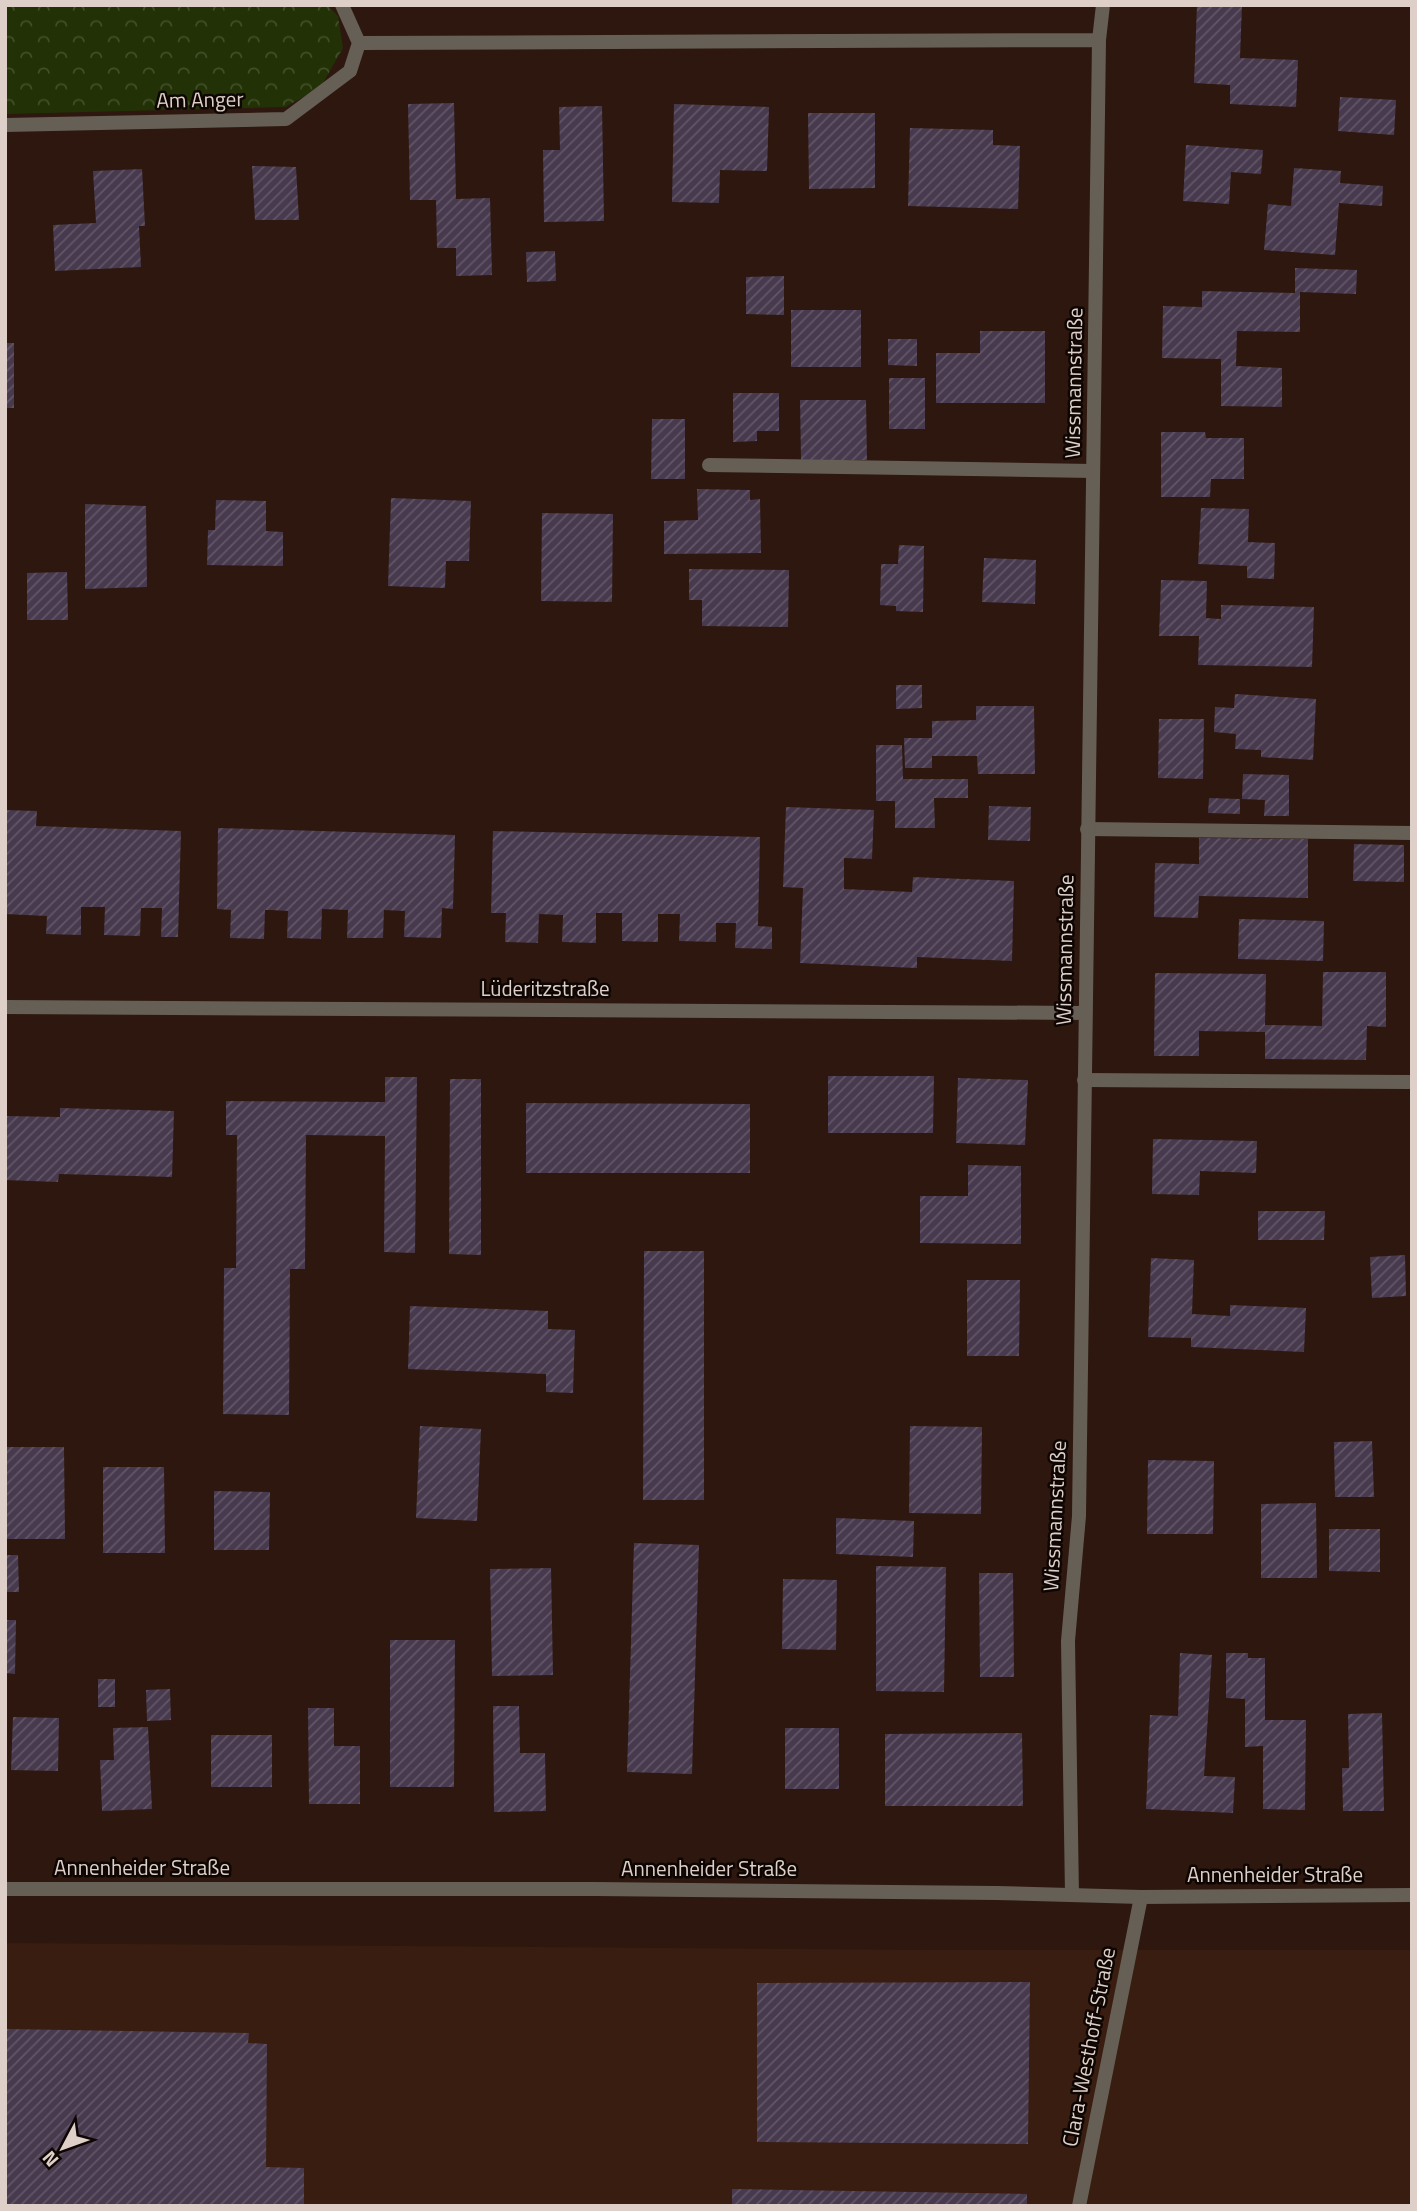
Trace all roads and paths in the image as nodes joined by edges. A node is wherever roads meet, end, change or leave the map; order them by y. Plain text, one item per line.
1 (342, 5) edge
2 (1103, 5) edge
3 (1099, 40) junction
4 (359, 43) junction
5 (5, 125) edge
6 (709, 465) dead end
7 (1093, 471) junction
8 (1087, 829) junction
9 (1412, 833) edge
10 (5, 1007) edge
11 (1085, 1013) junction
12 (1084, 1080) junction
13 (1409, 1082) dead end
14 (5, 1889) edge
15 (1072, 1895) junction
16 (1412, 1895) edge
17 (1141, 1898) junction
18 (1079, 2206) edge

1 - 4 street
2 - 3 street, Wissmannstraße
3 - 4 street
3 - 7 street, Wissmannstraße
4 - 5 street, Am Anger
6 - 7 street
7 - 8 street, Wissmannstraße
8 - 9 street
8 - 11 street, Wissmannstraße
10 - 11 street, Lüderitzstraße
11 - 12 street, Wissmannstraße
12 - 13 street
12 - 15 street, Wissmannstraße
14 - 15 street, Annenheider Straße
15 - 17 street, Annenheider Straße
16 - 17 street, Annenheider Straße
17 - 18 street, Clara-Westhoff-Straße

